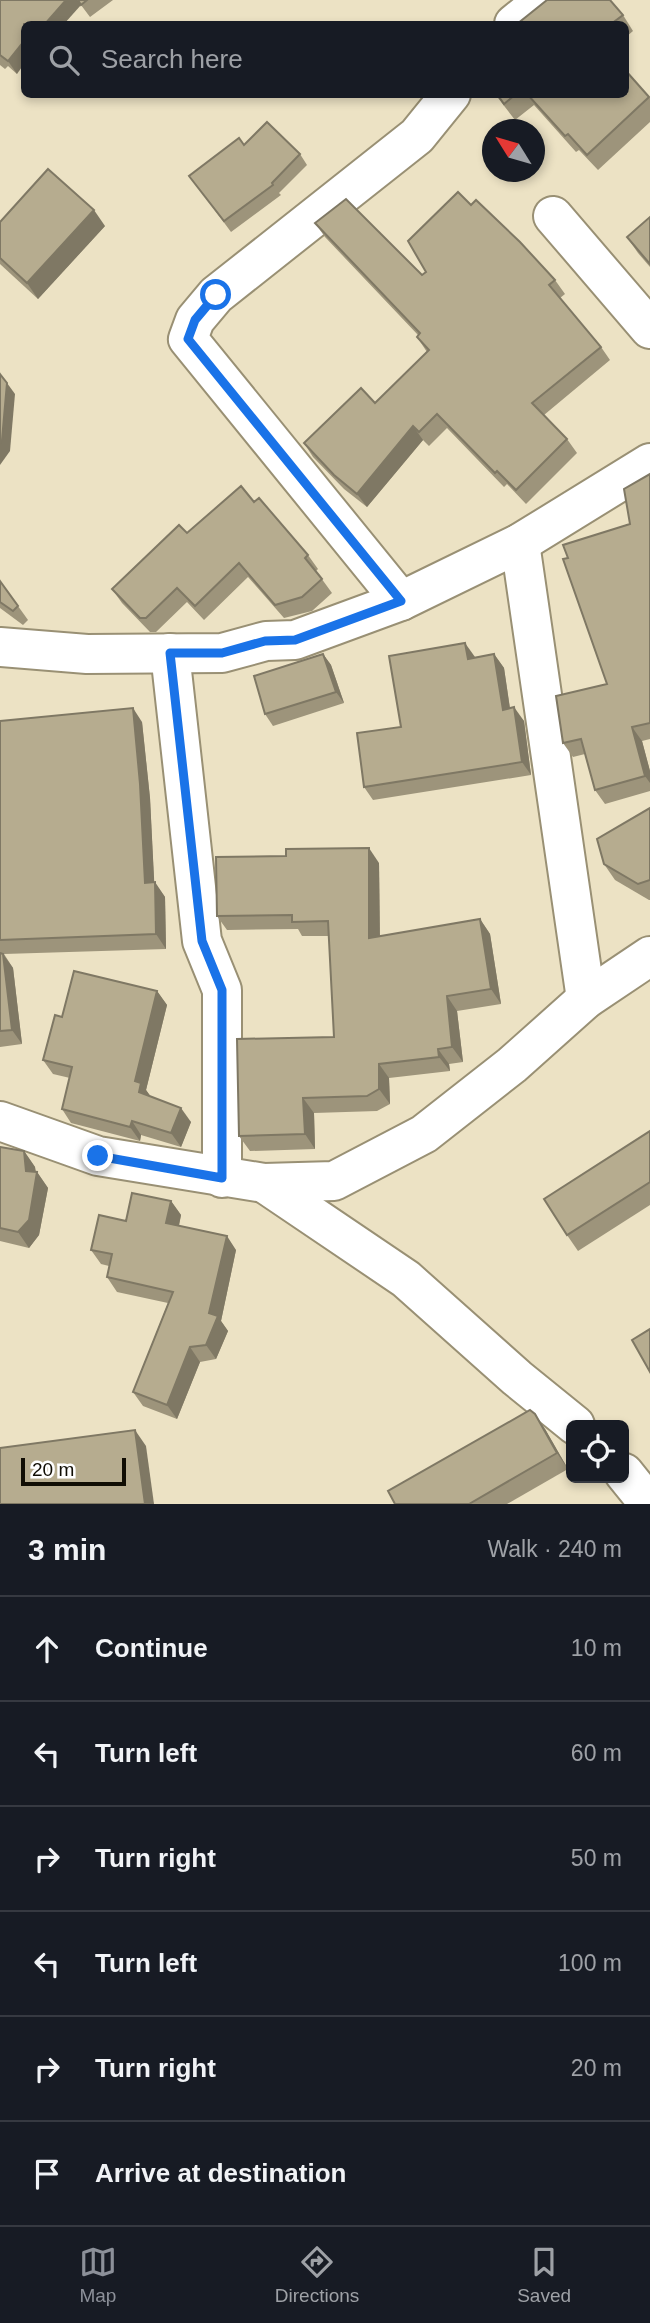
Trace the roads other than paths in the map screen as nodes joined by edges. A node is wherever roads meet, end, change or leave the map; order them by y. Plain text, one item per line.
1 (544, 0) edge
2 (518, 21) edge
3 (448, 98) edge
4 (553, 216) dead end
5 (650, 329) edge
6 (650, 463) edge
7 (520, 543) junction
8 (401, 601) junction
9 (0, 648) edge
10 (170, 653) junction
11 (650, 956) edge
12 (586, 999) junction
13 (0, 1121) edge
14 (222, 1178) junction
15 (264, 1183) junction
16 (569, 1420) edge
17 (629, 1480) edge
18 (649, 1504) edge

1 - 2 street
3 - 8 street
4 - 5 street
6 - 7 street
7 - 8 street
7 - 12 street
8 - 10 street
9 - 10 street
10 - 14 street
11 - 12 street
12 - 15 street
13 - 14 street
14 - 15 street
15 - 16 street
17 - 18 street

